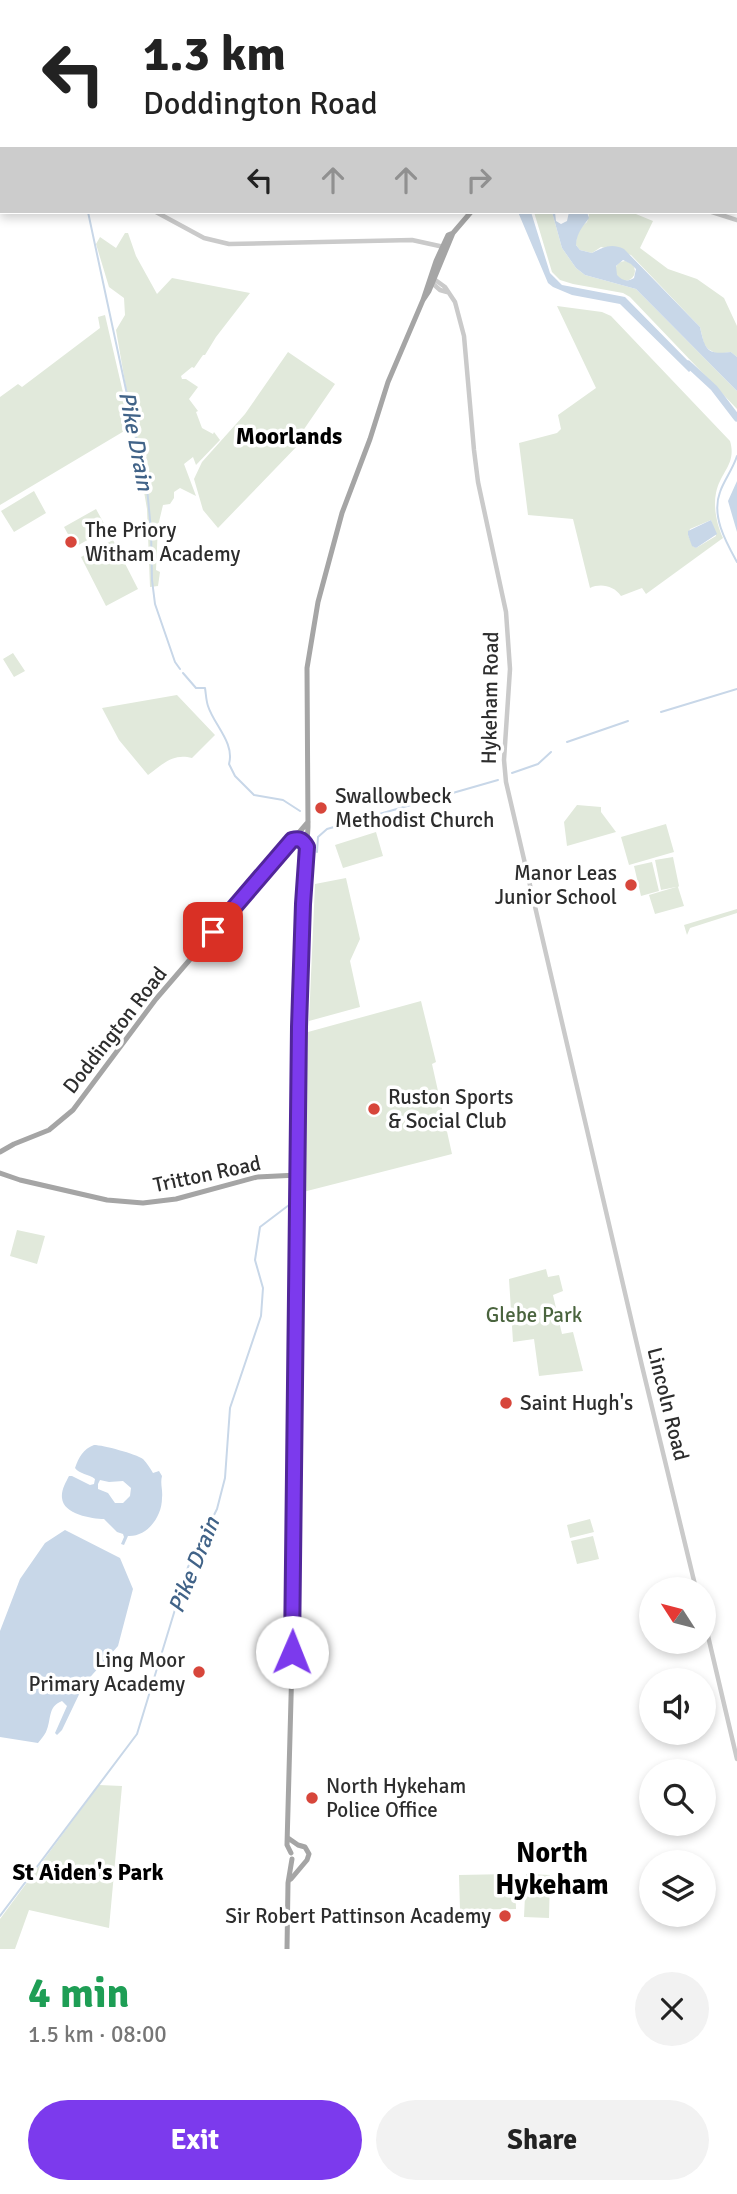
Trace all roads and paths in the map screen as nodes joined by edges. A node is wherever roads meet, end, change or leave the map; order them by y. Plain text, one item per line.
1 (160, 214) edge
2 (469, 214) edge
3 (718, 214) edge
4 (737, 220) edge
5 (444, 250) junction
6 (432, 280) junction
7 (440, 289) junction
8 (430, 290) junction
9 (447, 292) junction
10 (423, 300) junction
11 (308, 822) junction
12 (292, 840) junction
13 (307, 847) junction
14 (0, 1152) edge
15 (0, 1173) edge
16 (298, 1175) junction
17 (610, 1226) joint
18 (693, 1577) edge
19 (712, 1654) edge
20 (737, 1759) edge
21 (288, 1838) junction
22 (298, 1845) junction
23 (291, 1856) junction
24 (302, 1863) junction
25 (288, 1883) junction
26 (288, 1949) edge

1 - 5 street
2 - 5 main road
3 - 4 street
5 - 6 main road
6 - 7 street
6 - 8 main road
6 - 9 street, Hykeham Road
6 - 10 main road
7 - 8 main road
7 - 9 street
8 - 10 main road
9 - 17 street, Hykeham Road
10 - 11 main road
11 - 12 main road, Doddington Road
11 - 13 main road
12 - 13 main road
12 - 14 main road, Doddington Road
13 - 16 main road
15 - 16 main road, Tritton Road
16 - 21 main road
17 - 18 street, Lincoln Road
19 - 20 street
21 - 22 main road
21 - 23 main road
22 - 23 main road
22 - 24 main road
23 - 24 main road
23 - 25 main road
24 - 25 main road
25 - 26 main road

